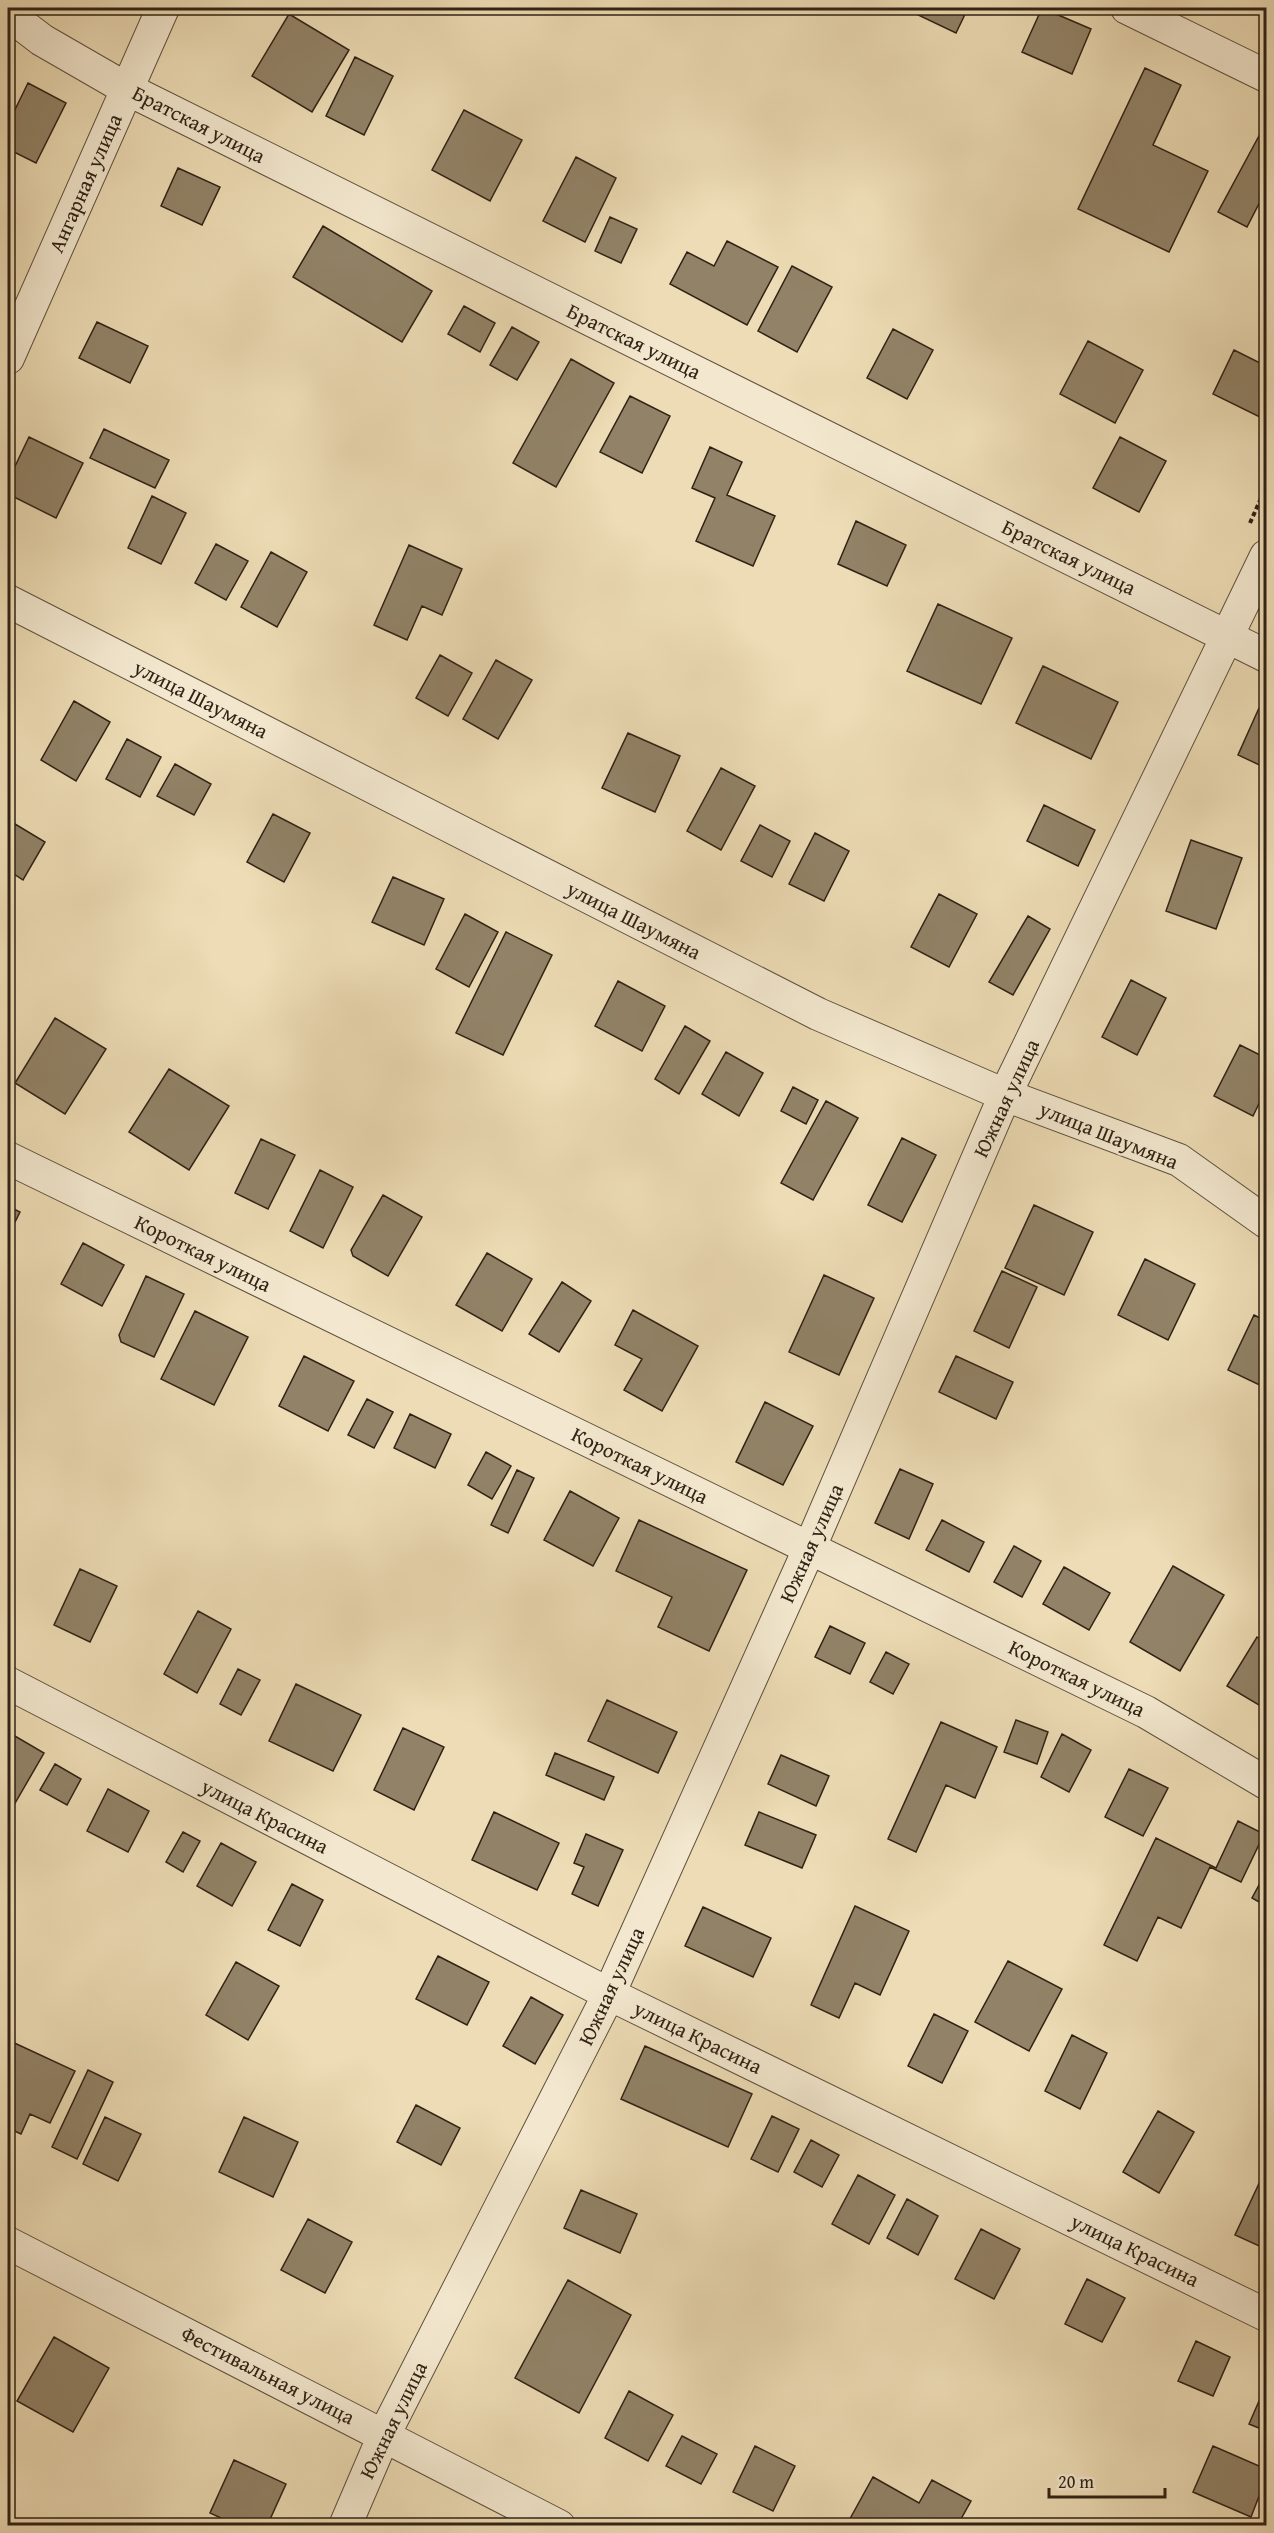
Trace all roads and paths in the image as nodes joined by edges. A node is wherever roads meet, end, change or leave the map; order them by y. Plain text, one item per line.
1 (163, 8) edge
2 (1127, 8) edge
3 (8, 14) edge
4 (1266, 76) edge
5 (127, 88) junction
6 (8, 358) edge
7 (1266, 556) edge
8 (8, 601) edge
9 (1227, 636) junction
10 (1266, 656) edge
11 (1005, 1095) junction
12 (8, 1158) edge
13 (1266, 1222) edge
14 (810, 1547) junction
15 (8, 1683) edge
16 (1266, 1783) edge
17 (609, 1994) junction
18 (8, 2242) edge
19 (1266, 2315) edge
20 (384, 2435) junction
21 (345, 2526) edge
22 (559, 2526) edge

1 - 5 street, Ангарная улица
2 - 4 street
3 - 5 street, Братская улица
5 - 6 street, Ангарная улица
5 - 9 street, Братская улица
7 - 9 street, Южная улица
8 - 11 street, улица Шаумяна
9 - 10 street, Братская улица
9 - 11 street, Южная улица
11 - 13 street, улица Шаумяна
11 - 14 street, Южная улица
12 - 14 street, Короткая улица
14 - 16 street, Короткая улица
14 - 17 street, Южная улица
15 - 17 street, улица Красина
17 - 19 street, улица Красина
17 - 20 street, Южная улица
18 - 20 street, Фестивальная улица
20 - 21 street, Южная улица
20 - 22 street, Фестивальная улица

